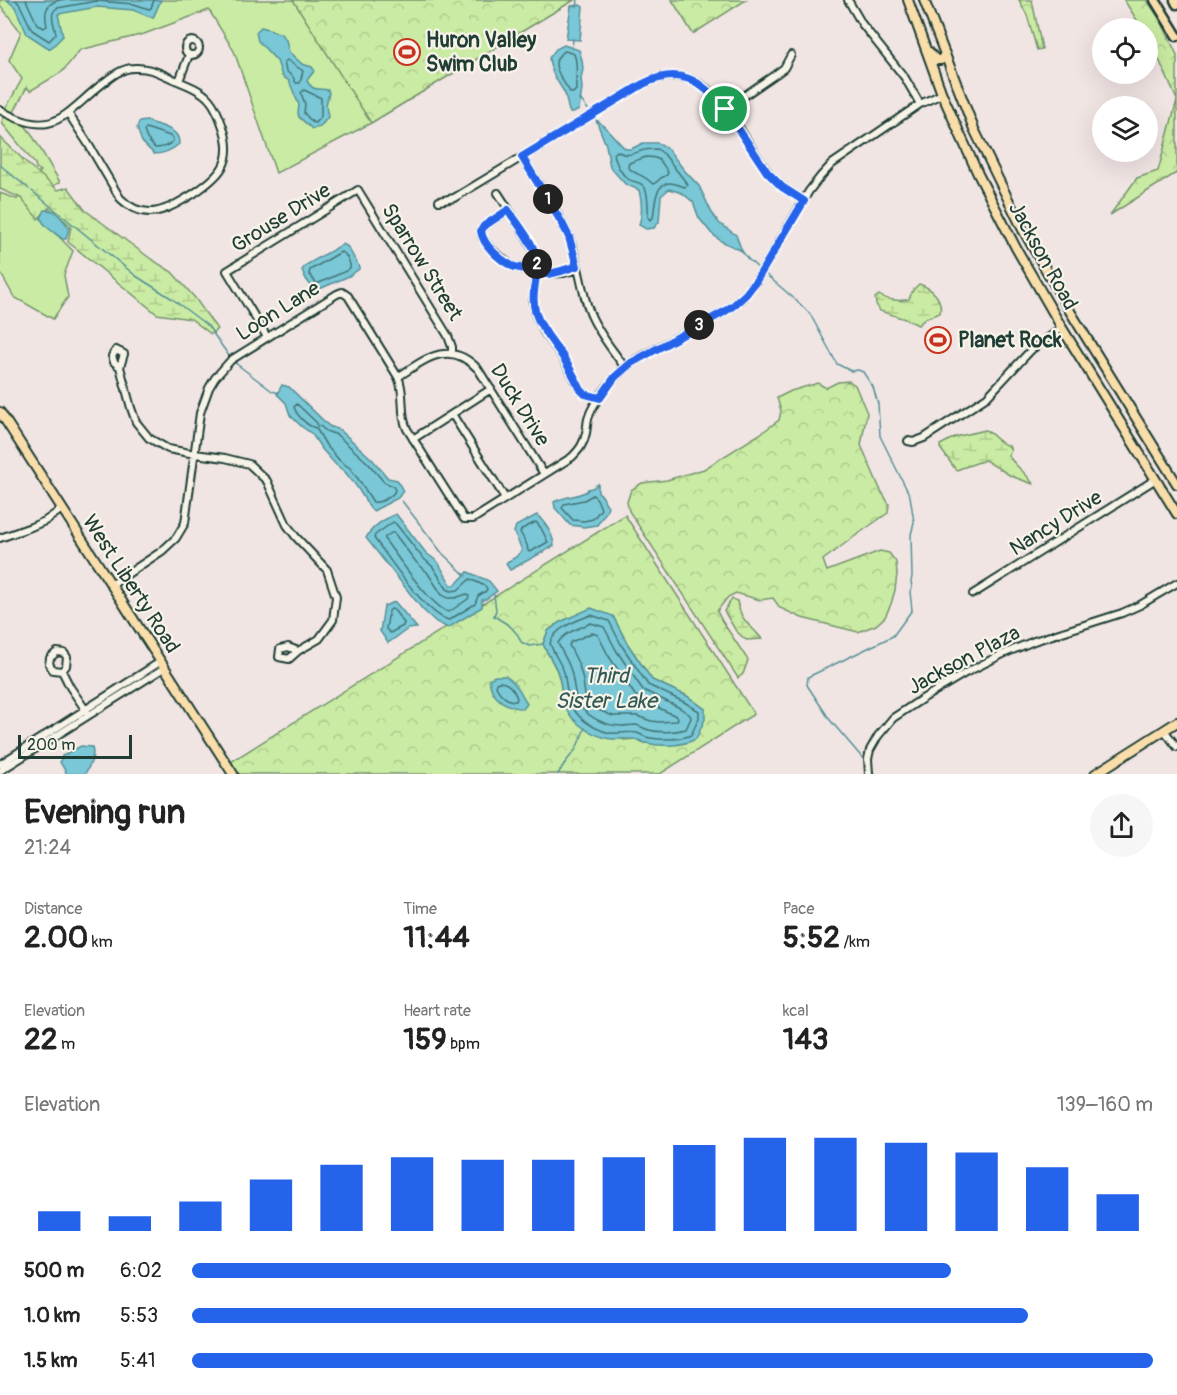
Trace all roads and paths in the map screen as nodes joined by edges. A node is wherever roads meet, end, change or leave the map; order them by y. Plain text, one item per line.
1 (848, 0) edge
2 (908, 0) edge
3 (924, 0) edge
4 (1155, 0) edge
5 (1177, 36) edge
6 (922, 40) junction
7 (945, 54) junction
8 (189, 55) dead end
9 (791, 55) dead end
10 (179, 81) junction
11 (942, 94) junction
12 (963, 101) junction
13 (920, 104) junction
14 (725, 109) junction
15 (0, 110) edge
16 (68, 112) junction
17 (522, 157) junction
18 (358, 190) joint
19 (498, 193) dead end
20 (988, 193) junction
21 (1006, 194) junction
22 (439, 201) dead end
23 (804, 201) junction
24 (508, 210) junction
25 (1016, 248) junction
26 (1037, 256) junction
27 (578, 268) junction
28 (536, 271) junction
29 (1062, 328) junction
30 (267, 337) junction
31 (116, 350) dead end
32 (452, 353) junction
33 (625, 368) junction
34 (398, 377) junction
35 (491, 389) junction
36 (600, 398) junction
37 (1107, 399) junction
38 (1127, 404) junction
39 (0, 412) edge
40 (452, 414) junction
41 (1127, 431) junction
42 (1148, 438) junction
43 (413, 439) junction
44 (908, 441) dead end
45 (195, 454) junction
46 (544, 474) junction
47 (1155, 479) junction
48 (1177, 484) edge
49 (505, 498) junction
50 (62, 509) junction
51 (1177, 514) edge
52 (0, 538) edge
53 (1177, 583) edge
54 (111, 585) junction
55 (973, 594) dead end
56 (298, 651) dead end
57 (162, 665) junction
58 (62, 671) dead end
59 (87, 712) junction
60 (1177, 722) edge
61 (1164, 730) junction
62 (1177, 747) edge
63 (0, 764) edge
64 (0, 771) edge
65 (233, 774) edge
66 (869, 774) edge
67 (1095, 774) edge

1 - 13 street
2 - 6 main road, Jackson Road
3 - 7 main road, Jackson Road
4 - 5 highway
6 - 7 main road
6 - 11 main road, Jackson Road
7 - 12 main road, Jackson Road
8 - 10 street
9 - 14 street
10 - 16 street
10 - 16 street
11 - 12 main road
11 - 13 street
11 - 20 main road, Jackson Road
12 - 21 main road, Jackson Road
13 - 23 street
14 - 17 street
14 - 23 street
15 - 16 street
17 - 22 street
17 - 27 street
18 - 30 street, Grouse Drive
18 - 32 street, Sparrow Street
19 - 24 street
20 - 21 main road
20 - 25 main road, Jackson Road
21 - 26 main road, Jackson Road
23 - 33 street
24 - 28 street
24 - 28 street
25 - 26 main road
25 - 29 main road, Jackson Road
26 - 38 main road, Jackson Road
27 - 28 street
27 - 33 street
28 - 36 street
29 - 37 main road, Jackson Road
29 - 44 street
30 - 34 street, Loon Lane
30 - 45 street, Loon Lane
31 - 45 street
32 - 34 street
32 - 35 street, Duck Drive
33 - 36 street
34 - 43 street, Loon Lane
35 - 40 street
35 - 46 street, Duck Drive
36 - 46 street
37 - 38 main road
37 - 41 main road, Jackson Road
38 - 42 main road, Jackson Road
39 - 50 main road, West Liberty Road
40 - 43 street
40 - 49 street
41 - 42 main road
41 - 47 main road, Jackson Road
42 - 48 main road, Jackson Road
43 - 49 street, Loon Lane
45 - 54 street, Loon Lane
45 - 56 street
46 - 49 street
47 - 51 main road, Jackson Road
47 - 55 street, Nancy Drive
50 - 52 street
50 - 54 main road, West Liberty Road
53 - 66 street, Jackson Plaza
54 - 57 main road, West Liberty Road
57 - 59 street
57 - 65 main road, West Liberty Road
58 - 59 street
59 - 63 street
59 - 64 street
60 - 61 main road
61 - 62 street
61 - 67 main road

